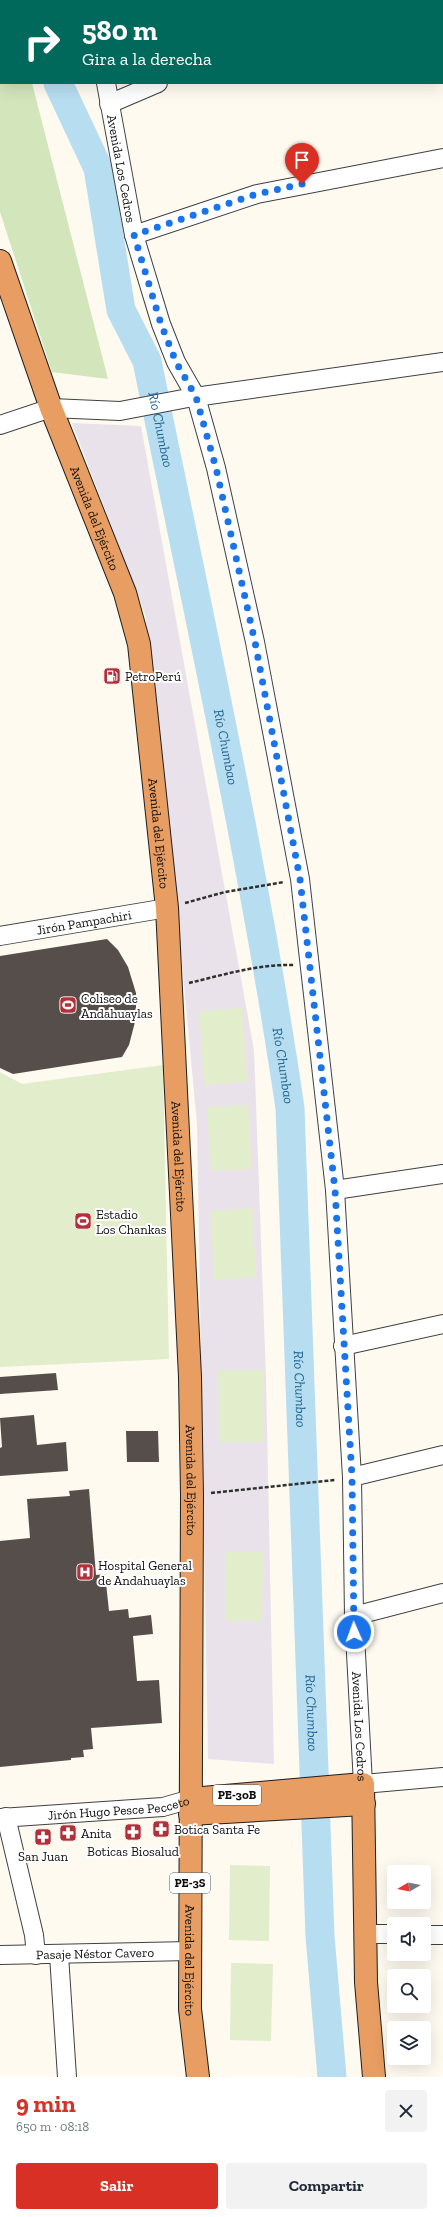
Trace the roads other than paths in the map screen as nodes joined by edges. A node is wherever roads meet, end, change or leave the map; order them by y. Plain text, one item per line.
1 (106, 84) edge
2 (156, 84) edge
3 (109, 104) junction
4 (443, 158) edge
5 (134, 235) junction
6 (0, 261) edge
7 (443, 362) edge
8 (192, 398) junction
9 (51, 408) junction
10 (0, 425) edge
11 (167, 908) junction
12 (0, 936) edge
13 (443, 1174) edge
14 (335, 1190) junction
15 (443, 1324) edge
16 (343, 1346) junction
17 (443, 1455) edge
18 (352, 1477) junction
19 (443, 1593) edge
20 (354, 1616) junction
21 (443, 1777) edge
22 (356, 1794) junction
23 (190, 1806) junction
24 (3, 1817) edge
25 (365, 1934) junction
26 (387, 1934) edge
27 (431, 1935) edge
28 (443, 1935) edge
29 (190, 1952) junction
30 (0, 1955) edge
31 (36, 1955) junction
32 (59, 1955) junction
33 (67, 2077) edge
34 (198, 2077) edge
35 (374, 2077) edge

1 - 3 street, Avenida Los Cedros
2 - 3 street
3 - 5 street, Avenida Los Cedros
4 - 5 street
5 - 8 street, Avenida Los Cedros
6 - 9 highway, Avenida del Ejército / PE-3S
7 - 8 street
8 - 9 street
8 - 14 street, Avenida Los Cedros
9 - 10 street
9 - 11 highway, Avenida del Ejército / PE-3S
11 - 12 street, Jirón Pampachiri
11 - 23 highway, Avenida del Ejército / PE-3S
13 - 14 street
14 - 16 street, Avenida Los Cedros
15 - 16 street
16 - 18 street, Avenida Los Cedros
17 - 18 street
18 - 20 street, Avenida Los Cedros
19 - 20 street
20 - 22 street, Avenida Los Cedros
21 - 22 street
22 - 23 highway, Jirón Hugo Pesce Pecceto / PE-30B
22 - 25 highway, Avenida Los Cedros
23 - 24 street, Jirón Hugo Pesce Pecceto
23 - 29 highway, Avenida del Ejército / PE-3S
24 - 31 street
25 - 26 street
25 - 35 highway, Avenida Los Cedros
27 - 28 street
29 - 32 street, Pasaje Néstor Cavero
29 - 34 highway, Avenida del Ejército / PE-3S
30 - 31 street, Pasaje Néstor Cavero
31 - 32 street, Pasaje Néstor Cavero
32 - 33 street

